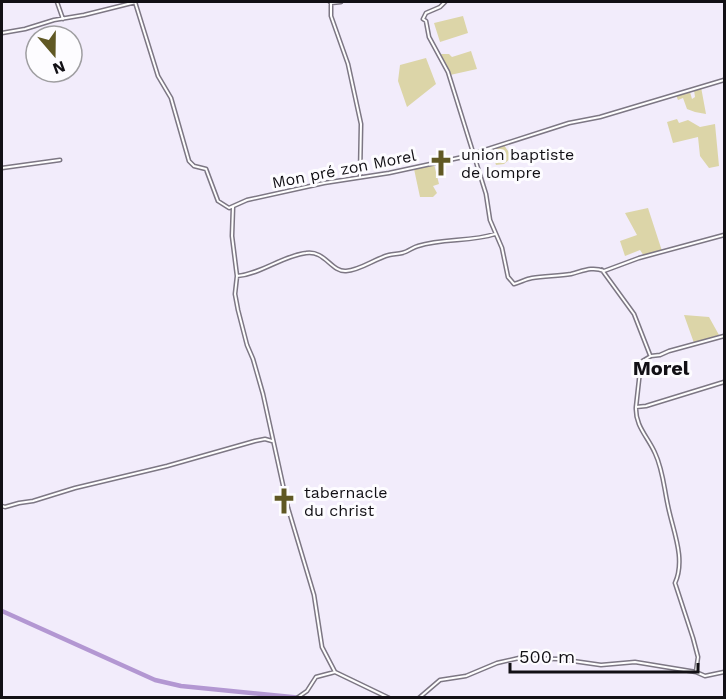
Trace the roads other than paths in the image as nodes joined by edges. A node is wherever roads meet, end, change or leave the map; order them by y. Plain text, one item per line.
1 (57, 2) edge
2 (136, 2) edge
3 (331, 2) edge
4 (341, 2) edge
5 (445, 2) edge
6 (63, 19) junction
7 (2, 33) edge
8 (724, 80) edge
9 (474, 154) junction
10 (60, 160) dead end
11 (2, 168) edge
12 (360, 177) junction
13 (233, 207) junction
14 (495, 234) junction
15 (724, 235) edge
16 (602, 270) junction
17 (237, 276) junction
18 (724, 336) edge
19 (651, 356) junction
20 (724, 382) edge
21 (636, 407) junction
22 (272, 441) junction
23 (2, 506) edge
24 (335, 672) junction
25 (696, 672) junction
26 (724, 672) edge
27 (297, 698) edge
28 (389, 698) edge
29 (418, 698) edge

1 - 6 street
2 - 6 street
2 - 13 street
3 - 4 street
3 - 12 street
5 - 9 street
6 - 7 street
8 - 9 street, Mon pré zon Morel
9 - 12 street, Mon pré zon Morel
9 - 14 street
10 - 11 street
12 - 13 street, Mon pré zon Morel
13 - 17 street
14 - 16 street
14 - 17 street
15 - 16 street
16 - 19 street
17 - 22 street
18 - 19 street
19 - 21 street
20 - 21 street
21 - 25 street
22 - 23 street
22 - 24 street
24 - 27 street
24 - 28 street
25 - 26 street
25 - 29 street

